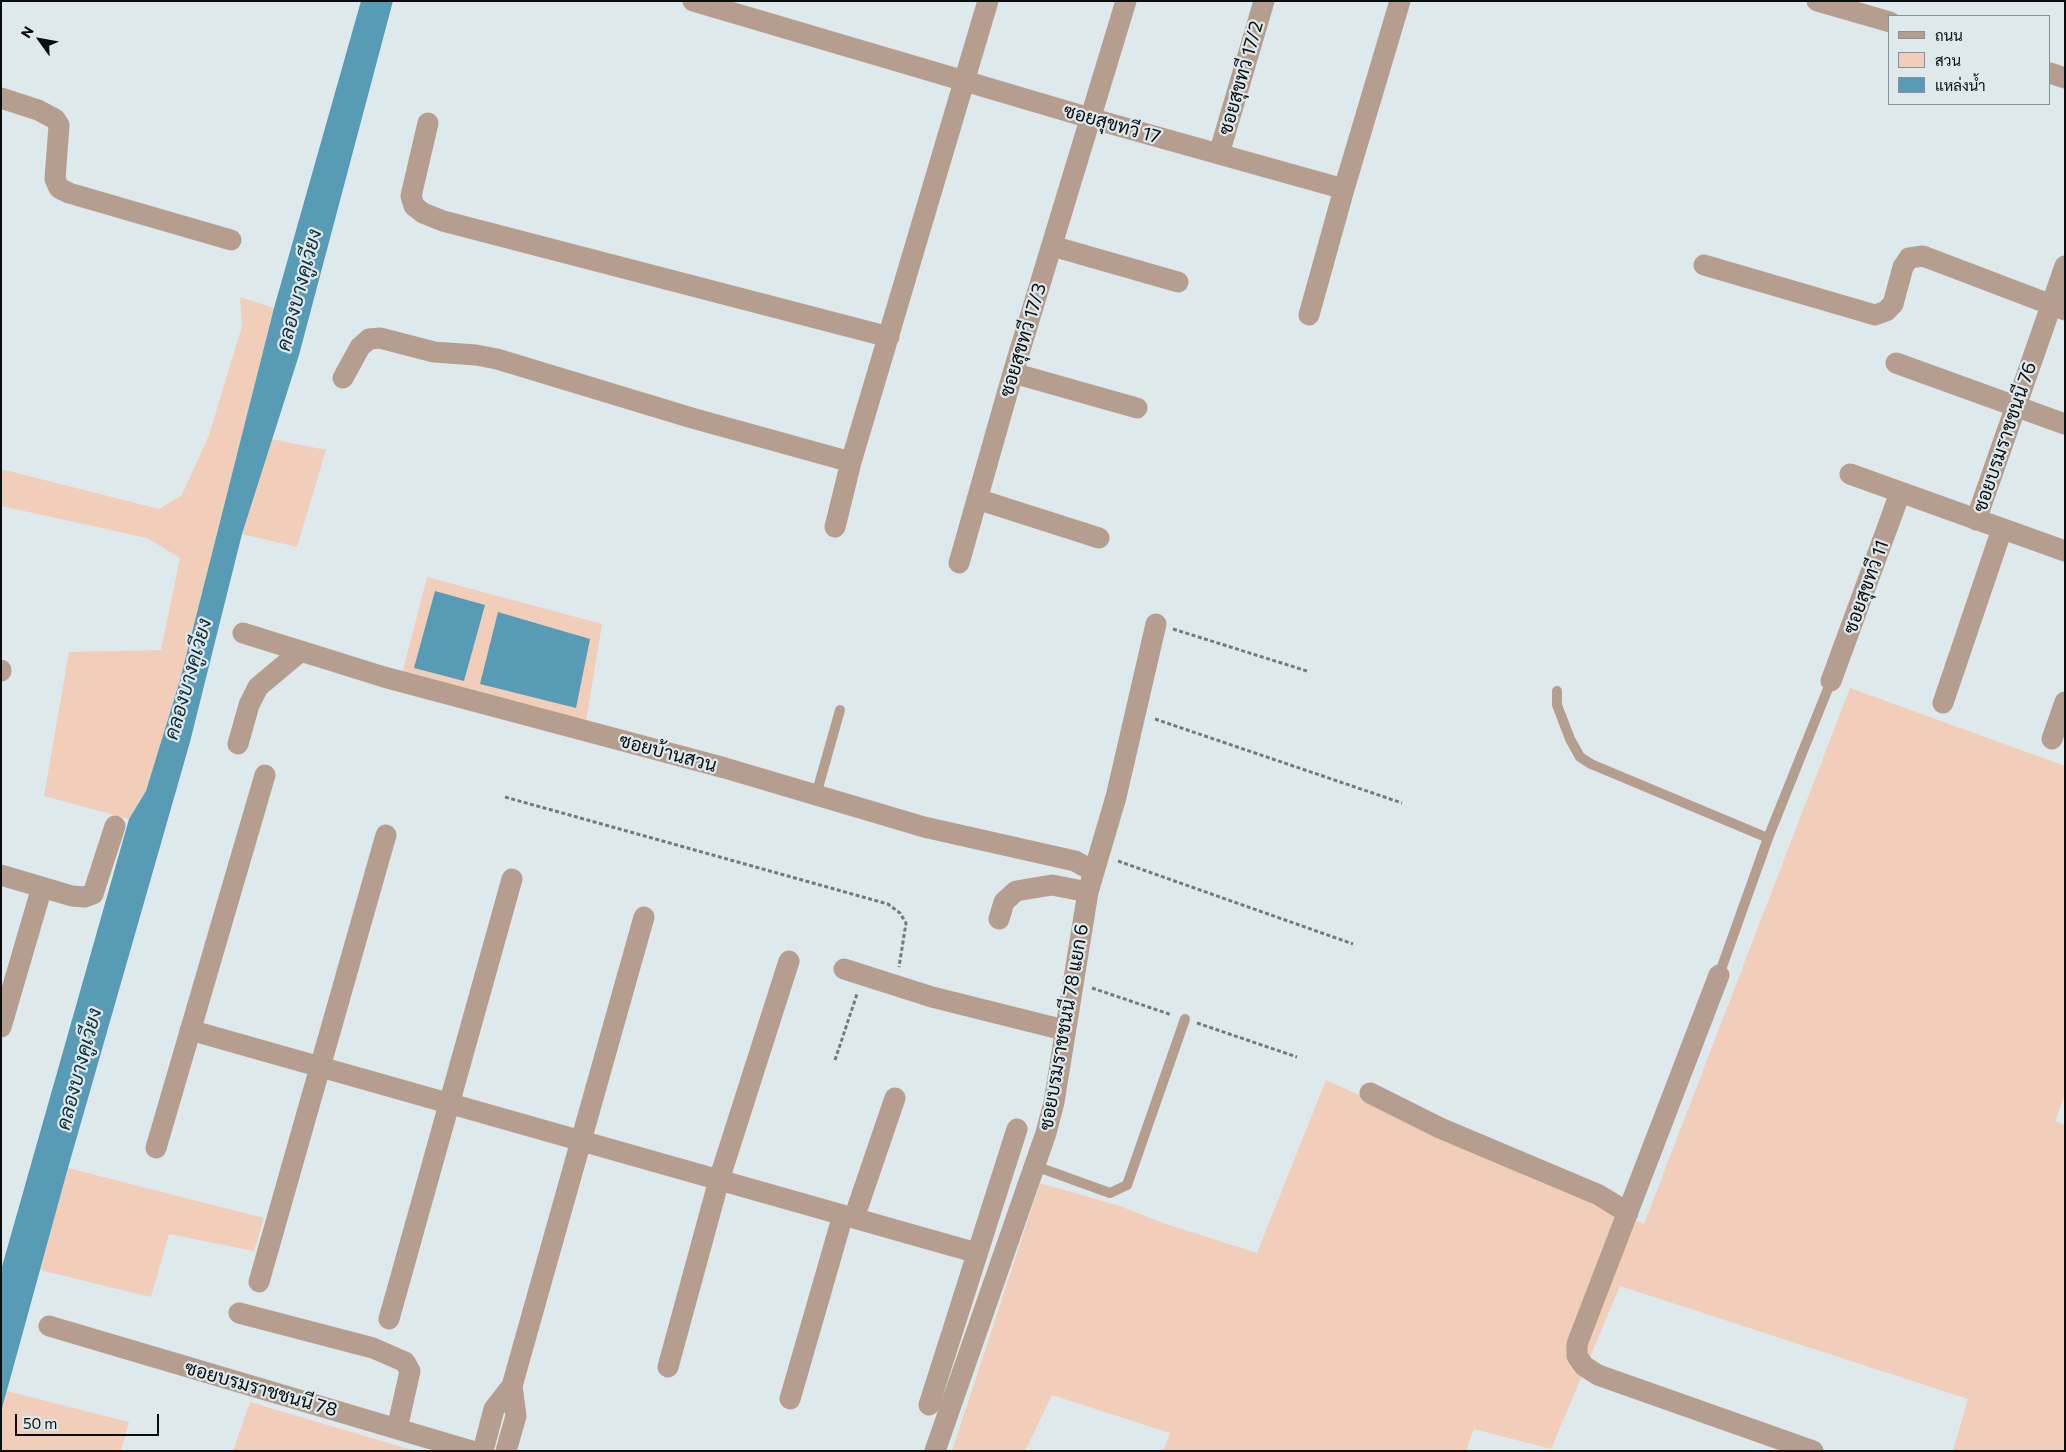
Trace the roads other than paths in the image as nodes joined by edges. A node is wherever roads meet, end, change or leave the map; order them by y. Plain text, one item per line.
1 (693, 1) edge
2 (988, 1) edge
3 (1126, 1) edge
4 (1264, 1) edge
5 (1400, 1) edge
6 (1817, 1) edge
7 (1888, 21) edge
8 (2051, 73) edge
9 (2065, 78) edge
10 (964, 81) junction
11 (1, 98) edge
12 (1090, 118) junction
13 (428, 124) dead end
14 (1219, 154) junction
15 (1344, 189) junction
16 (231, 240) dead end
17 (1052, 246) junction
18 (1704, 265) dead end
19 (2065, 266) edge
20 (1178, 282) dead end
21 (2058, 308) edge
22 (1309, 315) dead end
23 (889, 337) junction
24 (1896, 364) dead end
25 (1013, 373) junction
26 (343, 378) dead end
27 (2016, 406) junction
28 (1137, 408) dead end
29 (2065, 424) edge
30 (851, 462) junction
31 (1850, 474) dead end
32 (1900, 493) junction
33 (977, 499) junction
34 (1976, 520) junction
35 (835, 527) dead end
36 (2002, 529) junction
37 (1099, 538) dead end
38 (2065, 551) edge
39 (959, 563) dead end
40 (1156, 624) road end
41 (243, 633) dead end
42 (301, 651) junction
43 (1831, 681) joint
44 (1557, 691) dead end
45 (2065, 702) edge
46 (1943, 703) dead end
47 (840, 710) dead end
48 (2052, 740) dead end
49 (238, 744) dead end
50 (265, 775) dead end
51 (816, 795) junction
52 (115, 826) dead end
53 (386, 835) dead end
54 (1768, 838) junction
55 (1093, 872) junction
56 (1, 875) edge
57 (512, 879) dead end
58 (42, 887) junction
59 (644, 918) dead end
60 (999, 919) dead end
61 (788, 961) dead end
62 (854, 972) road end
63 (1719, 975) joint
64 (1185, 1019) dead end
65 (1, 1028) edge
66 (190, 1030) junction
67 (1064, 1030) junction
68 (320, 1067) junction
69 (1370, 1093) dead end
70 (895, 1098) dead end
71 (449, 1104) junction
72 (1017, 1129) dead end
73 (580, 1141) junction
74 (156, 1148) dead end
75 (1035, 1166) junction
76 (719, 1180) junction
77 (1628, 1213) junction
78 (849, 1217) junction
79 (977, 1253) junction
80 (259, 1282) dead end
81 (239, 1313) dead end
82 (389, 1319) dead end
83 (49, 1326) dead end
84 (668, 1367) dead end
85 (512, 1386) junction
86 (790, 1399) dead end
87 (929, 1405) dead end
88 (397, 1429) junction
89 (472, 1451) edge
90 (483, 1451) edge
91 (506, 1451) edge
92 (935, 1451) edge
93 (1813, 1451) edge

1 - 10 street, ซอยสุขทวี 17
2 - 10 street
3 - 12 street, ซอยสุขทวี 17/3
4 - 14 street, ซอยสุขทวี 17/2
5 - 15 street
6 - 7 street
8 - 9 street
10 - 12 street, ซอยสุขทวี 17
10 - 23 street
11 - 16 street
12 - 14 street, ซอยสุขทวี 17
12 - 17 street, ซอยสุขทวี 17/3
13 - 23 street
14 - 15 street, ซอยสุขทวี 17
15 - 22 street
17 - 20 street
17 - 25 street, ซอยสุขทวี 17/3
18 - 21 street
19 - 21 street, ซอยบรมราชชนนี 76
21 - 27 street, ซอยบรมราชชนนี 76
23 - 30 street
24 - 27 street
25 - 28 street
25 - 33 street, ซอยสุขทวี 17/3
26 - 30 street
27 - 29 street
27 - 34 street, ซอยบรมราชชนนี 76
30 - 35 street
31 - 32 street
32 - 34 street
32 - 43 street, ซอยสุขทวี 11
33 - 37 street
33 - 39 street, ซอยสุขทวี 17/3
34 - 36 street, ซอยบรมราชชนนี 76
36 - 38 street, ซอยบรมราชชนนี 76
36 - 46 street
40 - 55 street, ซอยบรมราชชนนี 78 แยก 6
41 - 42 street, ซอยบ้านสวน
42 - 49 street
42 - 51 street, ซอยบ้านสวน
43 - 54 lane
44 - 54 lane
45 - 48 street
47 - 51 lane
50 - 66 street
51 - 55 street, ซอยบ้านสวน
52 - 58 street
53 - 68 street
54 - 63 lane
55 - 60 street
55 - 67 street, ซอยบรมราชชนนี 78 แยก 6
56 - 58 street
57 - 71 street
58 - 65 street
59 - 73 street
61 - 76 street
62 - 67 street
63 - 77 street
64 - 75 lane
66 - 68 street
66 - 74 street
67 - 75 street, ซอยบรมราชชนนี 78 แยก 6
68 - 71 street
68 - 80 street
69 - 77 street
70 - 78 street
71 - 73 street
71 - 82 street
72 - 79 street
73 - 76 street
73 - 85 street
75 - 92 street, ซอยบรมราชชนนี 78 แยก 6
76 - 78 street
76 - 84 street
77 - 93 street
78 - 79 street
78 - 86 street
79 - 87 street
81 - 88 street
83 - 88 street, ซอยบรมราชชนนี 78
85 - 90 street
85 - 91 street
88 - 89 street, ซอยบรมราชชนนี 78

